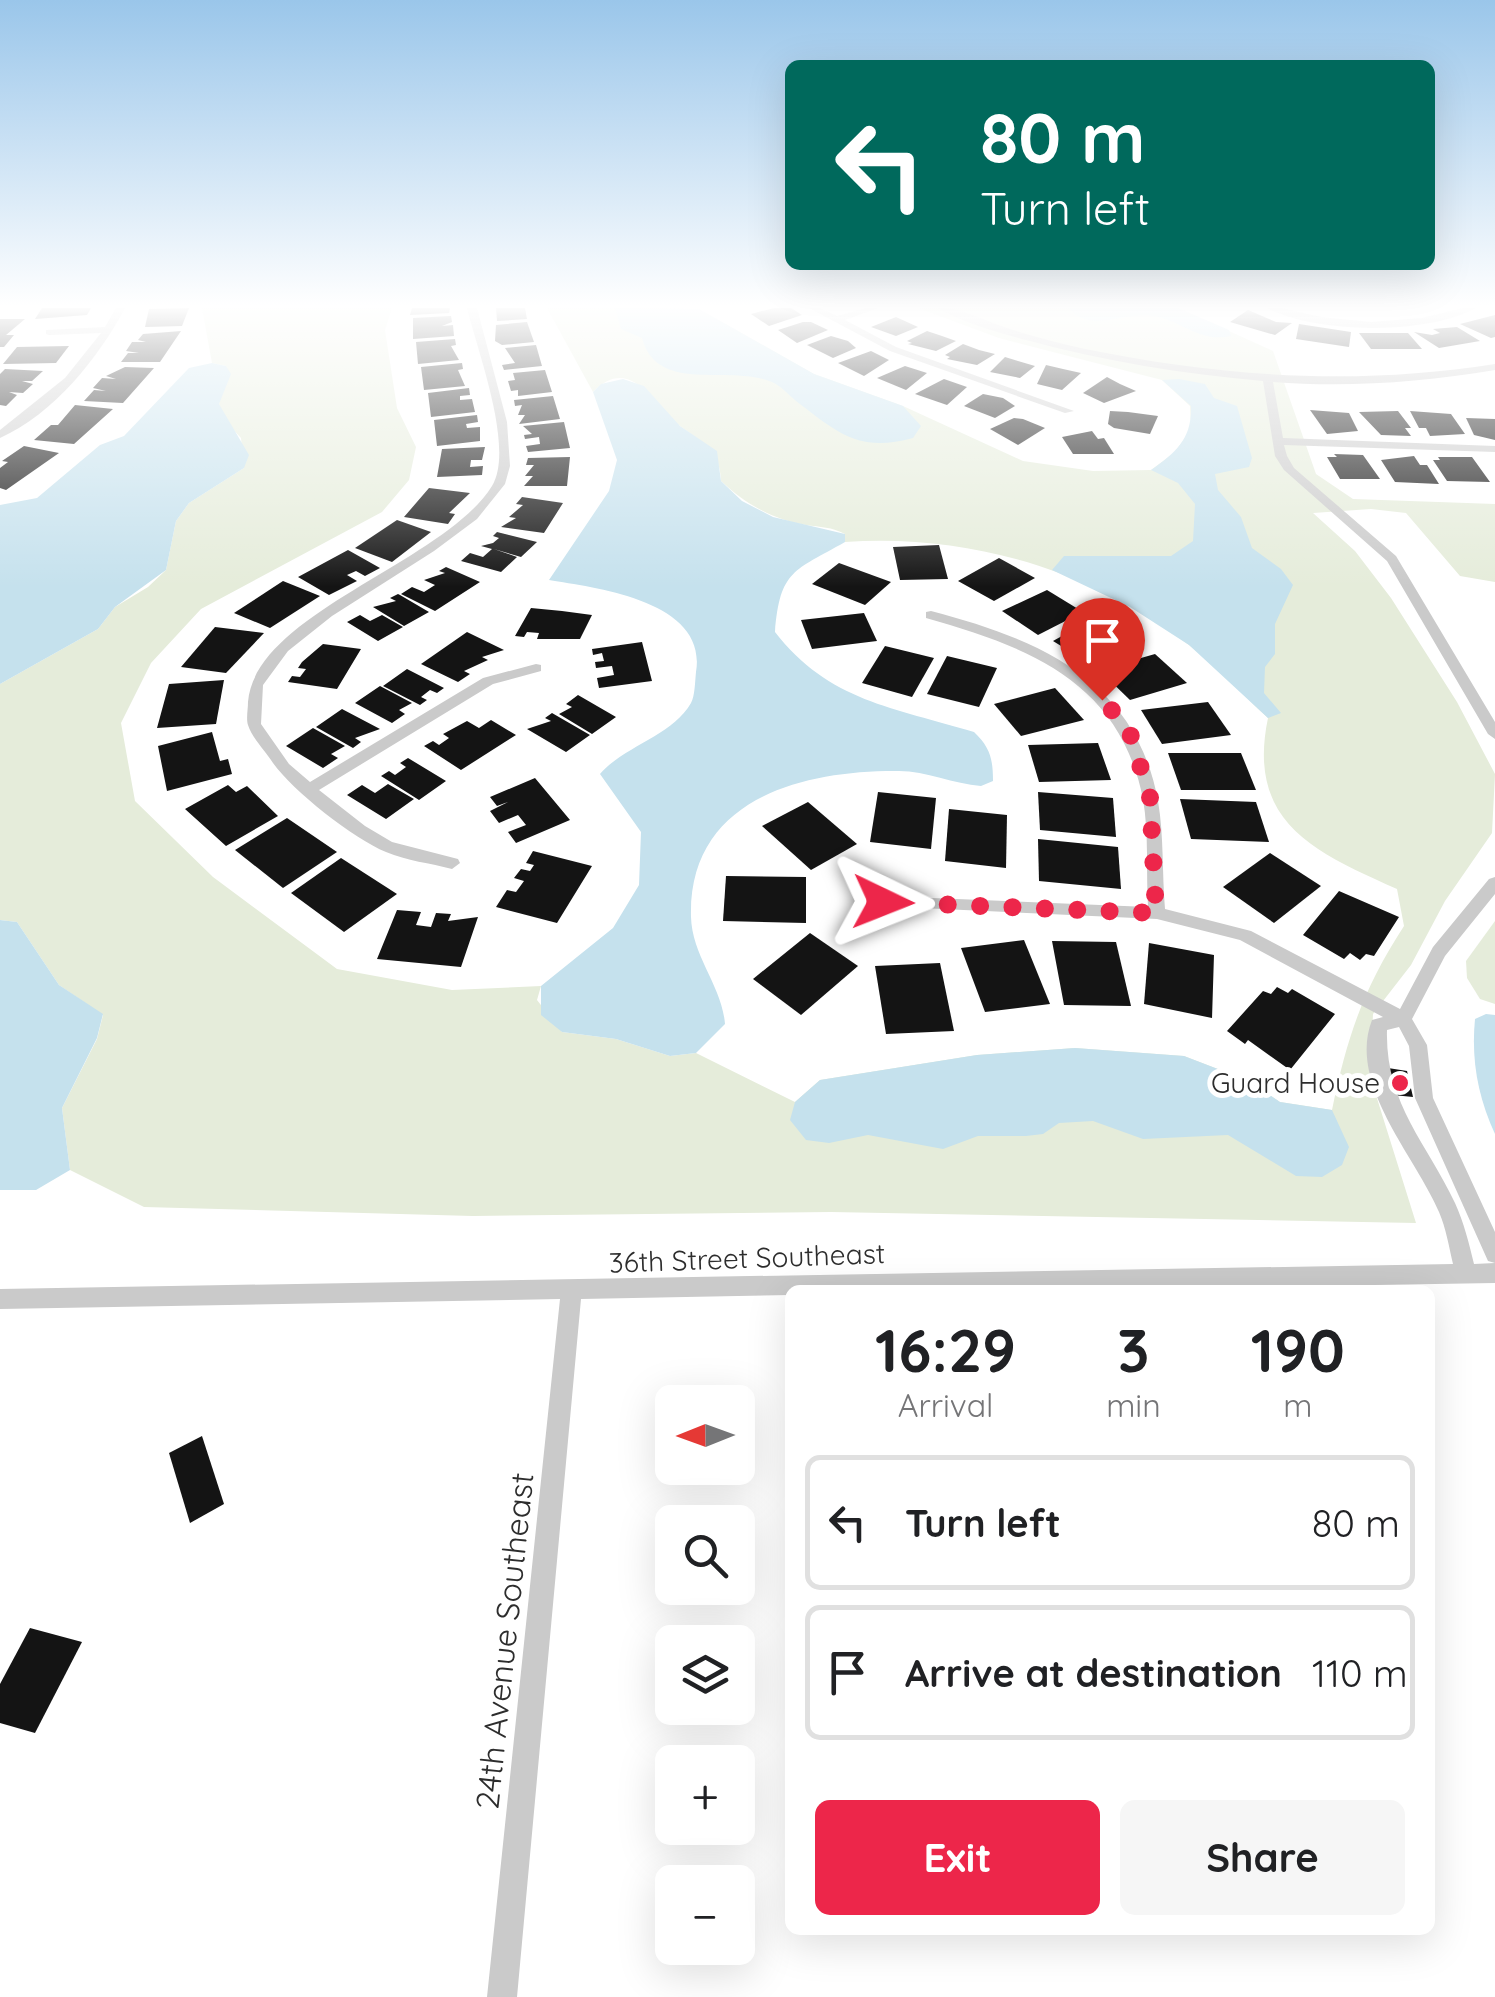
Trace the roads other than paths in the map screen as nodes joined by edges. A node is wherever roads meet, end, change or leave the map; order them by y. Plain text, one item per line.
1 (46, 401) edge
2 (495, 401) edge
3 (1043, 401) edge
4 (1271, 401) edge
5 (1068, 410) dead end
6 (0, 414) edge
7 (28, 417) junction
8 (0, 436) edge
9 (1278, 441) junction
10 (1495, 449) edge
11 (931, 614) dead end
12 (536, 668) dead end
13 (1495, 734) edge
14 (309, 789) junction
15 (452, 863) dead end
16 (1495, 883) edge
17 (883, 902) dead end
18 (1156, 913) junction
19 (1403, 1019) junction
20 (1495, 1254) edge
21 (1466, 1273) junction
22 (1495, 1273) edge
23 (570, 1292) junction
24 (0, 1299) edge
25 (502, 1997) edge

1 - 7 street
2 - 14 street
3 - 5 street
4 - 9 street
6 - 7 street
7 - 8 street
9 - 10 street
9 - 13 street
11 - 18 street
12 - 14 street
14 - 15 street
16 - 19 street
17 - 18 street
18 - 19 street
19 - 20 street
19 - 21 street
21 - 22 street, 36th Street Southeast
21 - 23 street, 36th Street Southeast
23 - 24 street, 36th Street Southeast
23 - 25 street, 24th Avenue Southeast

